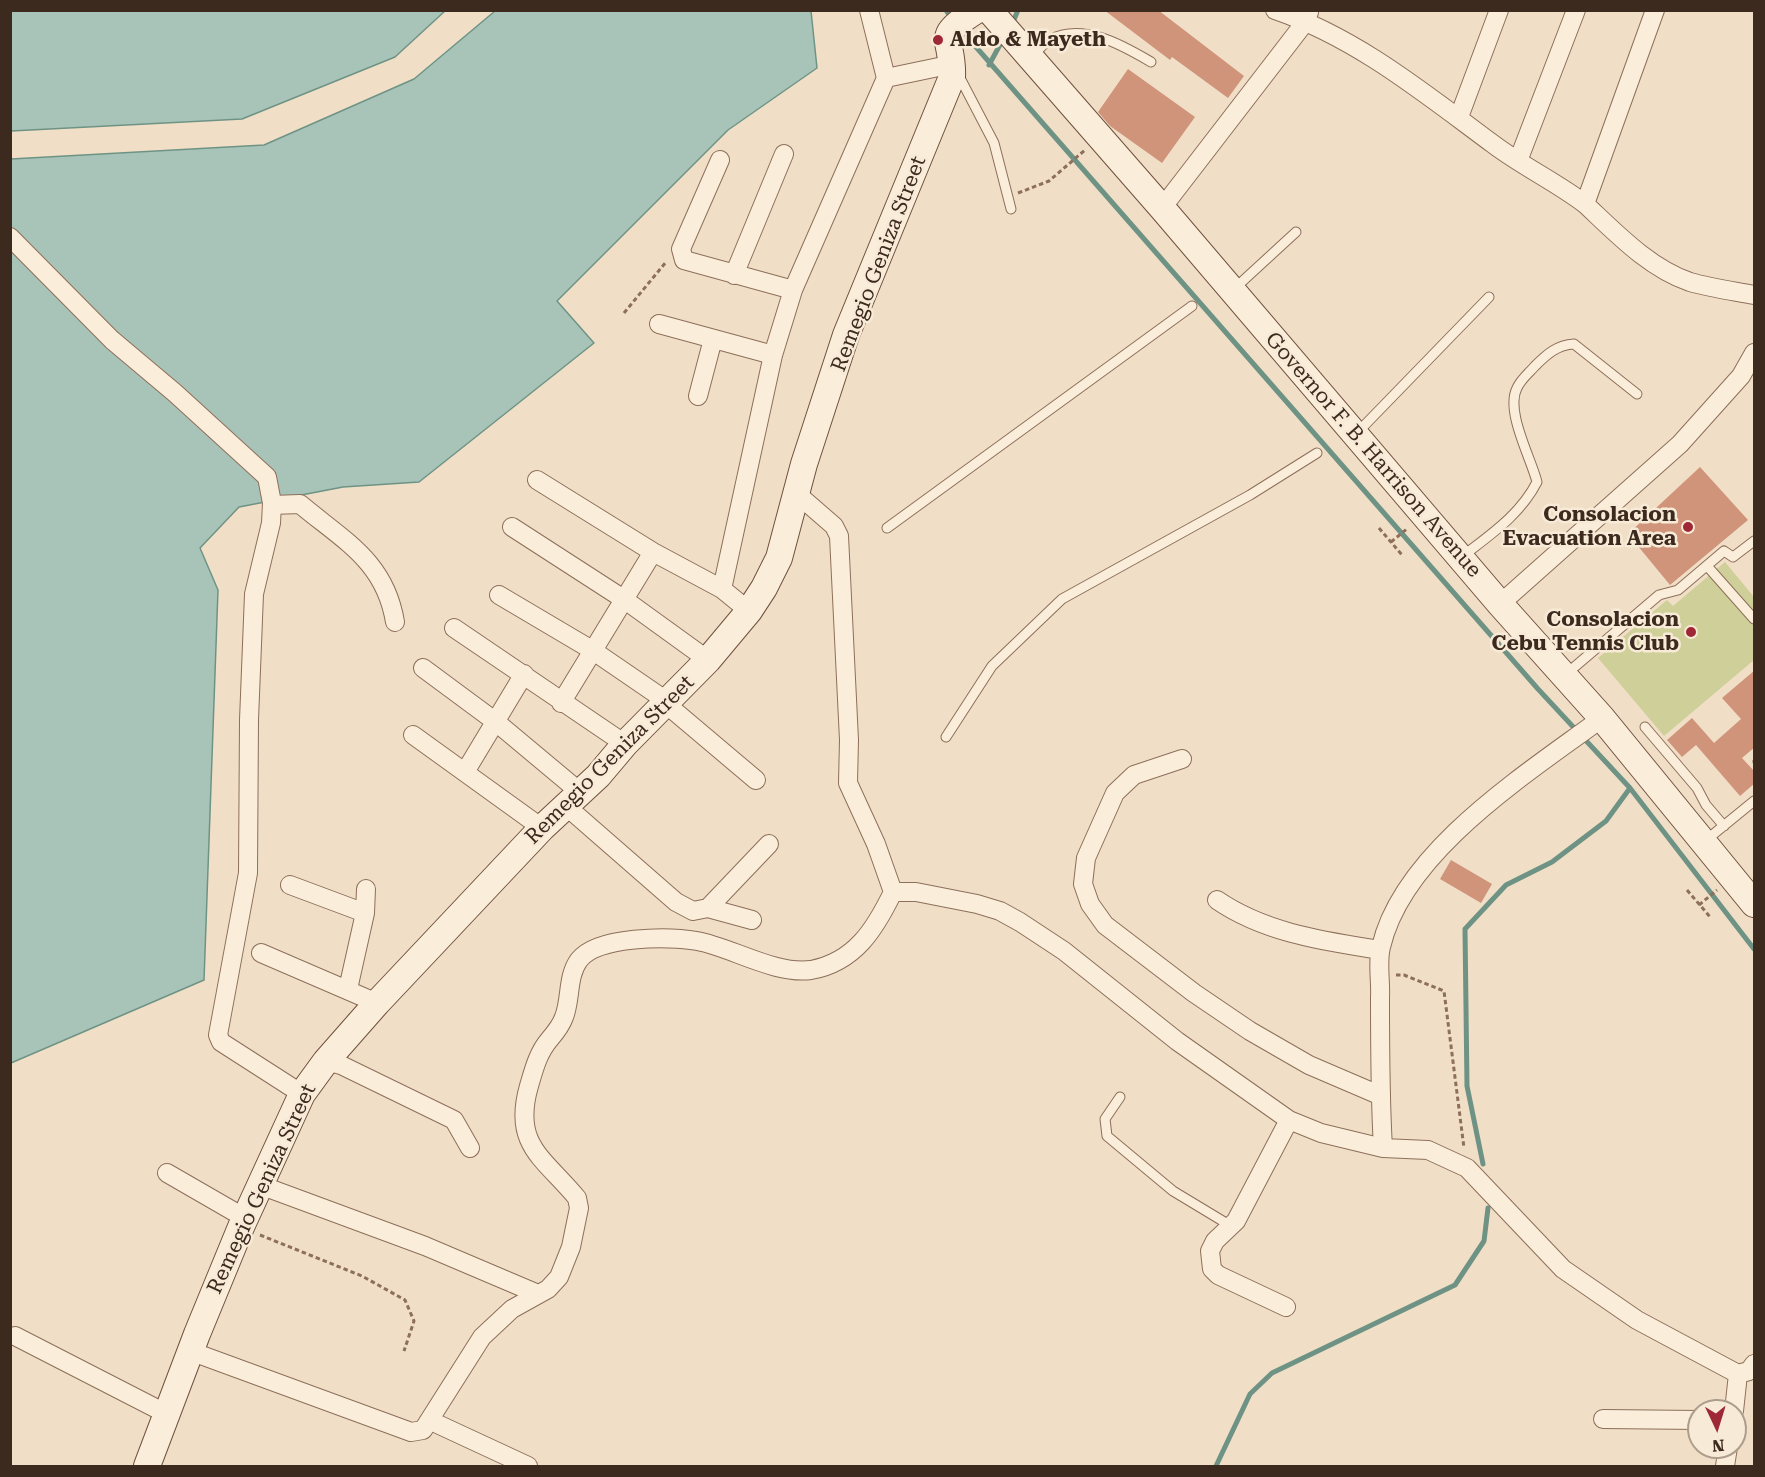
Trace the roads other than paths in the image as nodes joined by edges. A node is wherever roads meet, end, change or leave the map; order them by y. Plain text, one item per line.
1 (869, 10) edge
2 (1275, 10) edge
3 (1499, 10) edge
4 (1575, 10) edge
5 (1655, 10) edge
6 (1308, 16) edge
7 (970, 17) edge
8 (1031, 58) junction
9 (1151, 62) dead end
10 (953, 64) junction
11 (886, 78) junction
12 (1459, 117) junction
13 (784, 154) dead end
14 (720, 160) dead end
15 (1518, 161) junction
16 (1585, 204) junction
17 (1162, 208) junction
18 (1011, 209) dead end
19 (1296, 232) dead end
20 (10, 237) edge
21 (734, 275) junction
22 (793, 290) junction
23 (1233, 291) junction
24 (1755, 295) edge
25 (1489, 297) dead end
26 (1192, 306) dead end
27 (659, 324) dead end
28 (713, 339) junction
29 (1755, 353) edge
30 (773, 355) junction
31 (1637, 394) dead end
32 (699, 396) dead end
33 (1356, 435) junction
34 (1317, 453) dead end
35 (537, 480) dead end
36 (796, 493) junction
37 (272, 505) junction
38 (512, 527) dead end
39 (888, 528) dead end
40 (1755, 541) edge
41 (653, 552) junction
42 (1462, 557) junction
43 (1708, 567) junction
44 (722, 589) junction
45 (499, 595) dead end
46 (625, 600) junction
47 (1500, 604) junction
48 (749, 611) junction
49 (1755, 619) edge
50 (395, 622) dead end
51 (454, 628) dead end
52 (592, 650) junction
53 (708, 660) junction
54 (423, 668) dead end
55 (524, 674) junction
56 (1564, 675) junction
57 (561, 703) junction
58 (667, 703) junction
59 (496, 722) junction
60 (1645, 726) dead end
61 (1586, 730) junction
62 (413, 735) dead end
63 (946, 737) dead end
64 (625, 744) junction
65 (1182, 759) dead end
66 (465, 772) junction
67 (756, 780) dead end
68 (574, 799) junction
69 (1755, 801) edge
70 (542, 828) junction
71 (1714, 833) junction
72 (769, 844) dead end
73 (290, 885) dead end
74 (366, 889) dead end
75 (893, 892) junction
76 (1217, 900) dead end
77 (1755, 904) edge
78 (708, 908) junction
79 (365, 913) junction
80 (752, 920) dead end
81 (1380, 950) junction
82 (261, 953) dead end
83 (348, 989) junction
84 (377, 1003) junction
85 (326, 1061) junction
86 (302, 1094) junction
87 (1379, 1095) junction
88 (1120, 1097) dead end
89 (1289, 1120) junction
90 (470, 1148) dead end
91 (1383, 1148) junction
92 (167, 1173) dead end
93 (260, 1185) junction
94 (243, 1222) junction
95 (1231, 1226) junction
96 (538, 1294) junction
97 (1286, 1307) dead end
98 (15, 1336) dead end
99 (190, 1351) junction
100 (1755, 1364) edge
101 (1738, 1374) junction
102 (1735, 1399) edge
103 (167, 1413) junction
104 (1603, 1419) dead end
105 (1687, 1420) edge
106 (431, 1421) junction
107 (147, 1467) edge
108 (528, 1467) edge

1 - 11 street
2 - 6 street
3 - 12 street
4 - 15 street
5 - 16 street
6 - 12 street
6 - 17 street
7 - 8 street, Governor F. B. Harrison Avenue
7 - 10 street, Remegio Geniza Street
8 - 9 lane
8 - 17 street, Governor F. B. Harrison Avenue
10 - 11 street
10 - 18 lane
10 - 36 street, Remegio Geniza Street
11 - 22 street
12 - 15 street
13 - 21 street
14 - 21 street
15 - 16 street
16 - 24 street
17 - 23 street, Governor F. B. Harrison Avenue
19 - 23 lane
20 - 37 street
21 - 22 street
22 - 30 street
23 - 33 street, Governor F. B. Harrison Avenue
25 - 33 lane
26 - 39 lane
27 - 28 street
28 - 30 street
28 - 32 street
29 - 47 street
30 - 44 street
31 - 42 lane
33 - 42 street, Governor F. B. Harrison Avenue
34 - 63 lane
35 - 41 street
36 - 48 street, Remegio Geniza Street
36 - 75 street
37 - 50 street
37 - 86 street
38 - 46 street
40 - 43 lane
41 - 44 street
41 - 46 street
42 - 47 street, Governor F. B. Harrison Avenue
43 - 49 lane
43 - 56 lane
44 - 48 street
45 - 52 street
46 - 52 street
46 - 53 street
47 - 56 street, Governor F. B. Harrison Avenue
48 - 53 street, Remegio Geniza Street
51 - 55 street
52 - 57 street
52 - 58 street
53 - 58 street, Remegio Geniza Street
54 - 59 street
55 - 57 street
55 - 59 street
56 - 61 street, Governor F. B. Harrison Avenue
57 - 64 street
58 - 64 street, Remegio Geniza Street
58 - 67 street
59 - 66 street
59 - 68 street
60 - 71 lane
61 - 71 street, Governor F. B. Harrison Avenue
61 - 81 street
62 - 66 street
64 - 68 street, Remegio Geniza Street
65 - 87 street
66 - 70 street
68 - 70 street, Remegio Geniza Street
68 - 78 street
69 - 71 lane
70 - 84 street, Remegio Geniza Street
71 - 77 street, Governor F. B. Harrison Avenue
72 - 78 street
73 - 79 street
74 - 79 street
75 - 89 street
75 - 96 street
76 - 81 street
78 - 80 street
79 - 83 street
81 - 87 street
82 - 83 street
83 - 84 street
84 - 85 street, Remegio Geniza Street
85 - 86 street, Remegio Geniza Street
85 - 90 street
86 - 93 street, Remegio Geniza Street
87 - 91 street
88 - 95 lane
89 - 91 street
89 - 95 street
91 - 101 street
92 - 94 street
93 - 94 street, Remegio Geniza Street
93 - 96 street
94 - 99 street, Remegio Geniza Street
95 - 97 street
96 - 106 street
98 - 103 street
99 - 103 street, Remegio Geniza Street
99 - 106 street
100 - 101 street
101 - 102 street
103 - 107 street, Remegio Geniza Street
104 - 105 street
106 - 108 street

